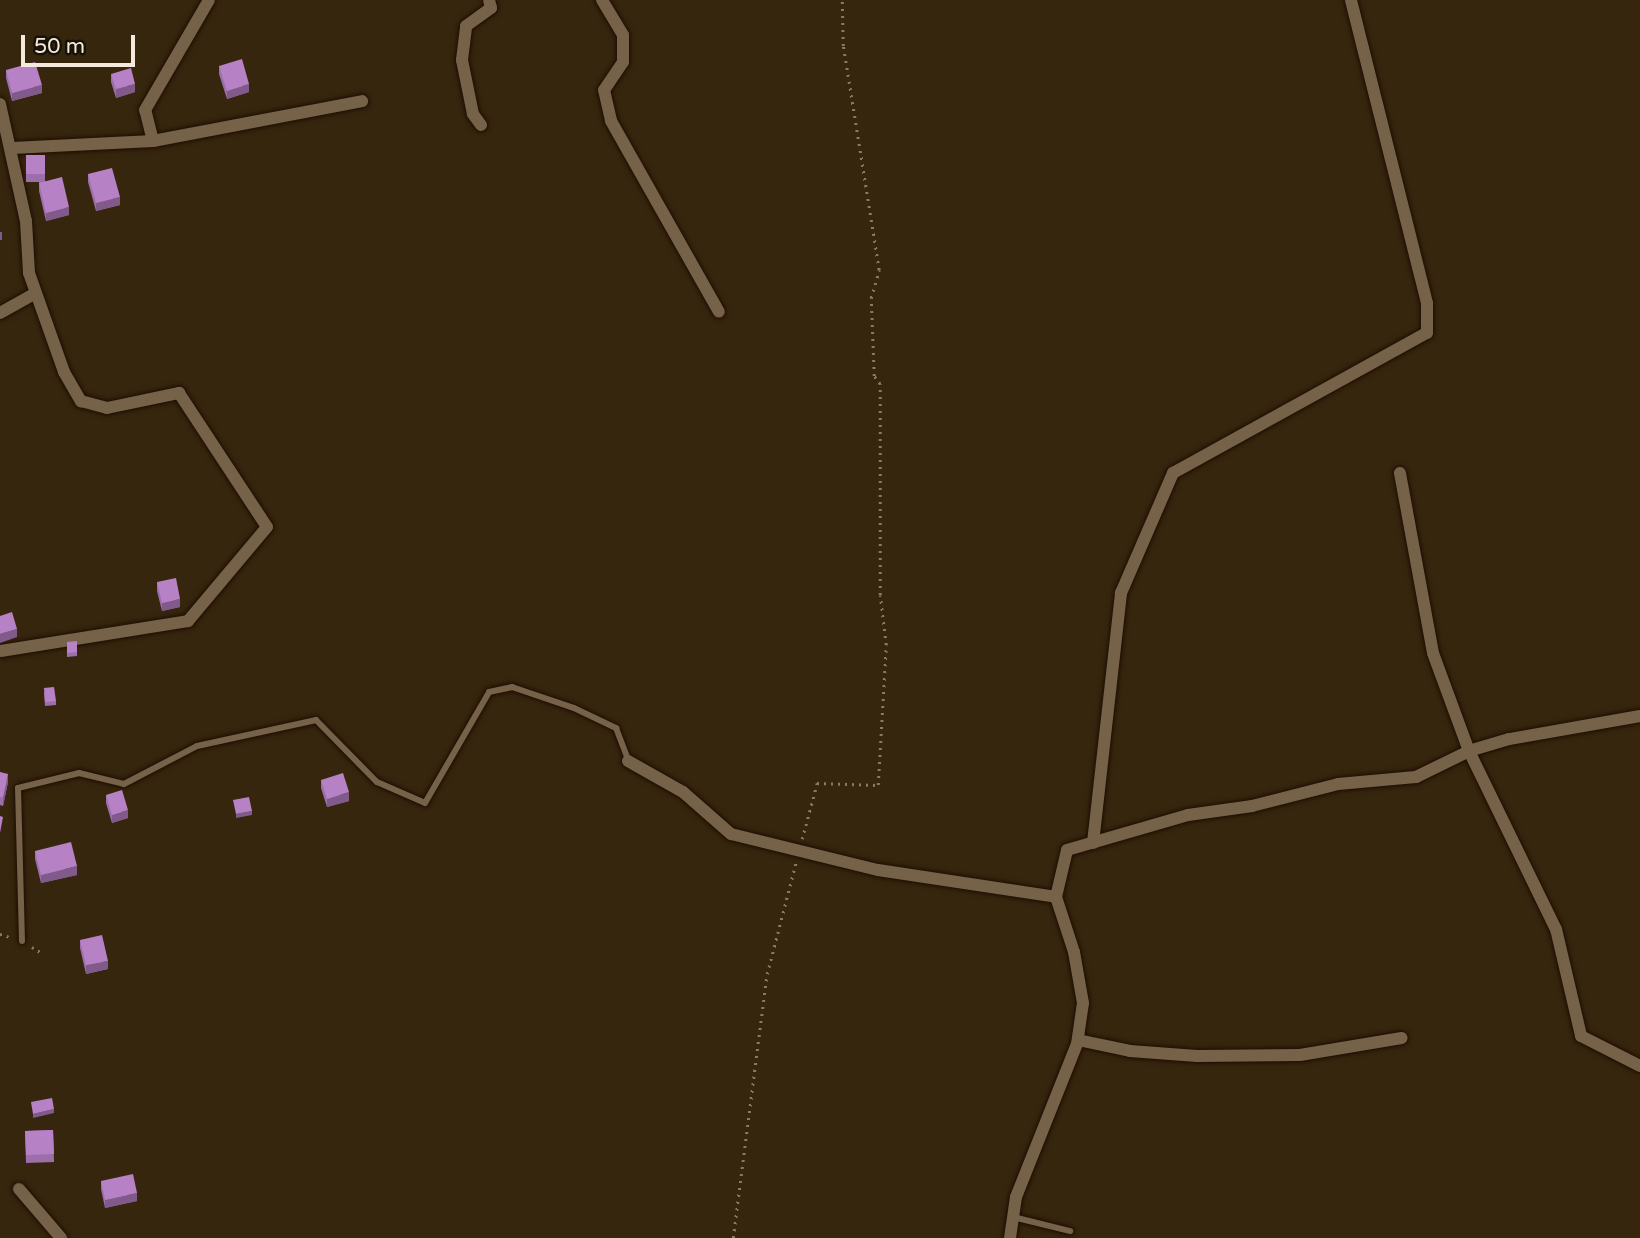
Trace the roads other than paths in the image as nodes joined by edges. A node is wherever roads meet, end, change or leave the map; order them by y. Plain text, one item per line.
1 (209, 0) edge
2 (489, 0) edge
3 (602, 0) edge
4 (1351, 0) edge
5 (362, 101) dead end
6 (0, 104) edge
7 (481, 125) dead end
8 (153, 141) junction
9 (12, 148) junction
10 (36, 293) junction
11 (719, 312) dead end
12 (0, 313) edge
13 (1400, 473) dead end
14 (0, 651) edge
15 (1640, 716) edge
16 (1469, 751) junction
17 (628, 761) joint
18 (1093, 843) junction
19 (1056, 897) junction
20 (22, 941) dead end
21 (1402, 1038) dead end
22 (1078, 1040) junction
23 (1640, 1066) edge
24 (19, 1189) dead end
25 (1013, 1217) junction
26 (1070, 1231) dead end
27 (61, 1238) edge
28 (1010, 1238) edge

1 - 8 street
2 - 7 street
3 - 11 street
4 - 18 street
5 - 8 street
6 - 9 street
8 - 9 street
9 - 10 street
10 - 12 street
10 - 14 street
13 - 16 street
15 - 16 street
16 - 18 street
16 - 23 street
17 - 19 street
17 - 20 lane
18 - 19 street
19 - 22 street
21 - 22 street
22 - 25 street
24 - 27 street
25 - 26 lane
25 - 28 street

